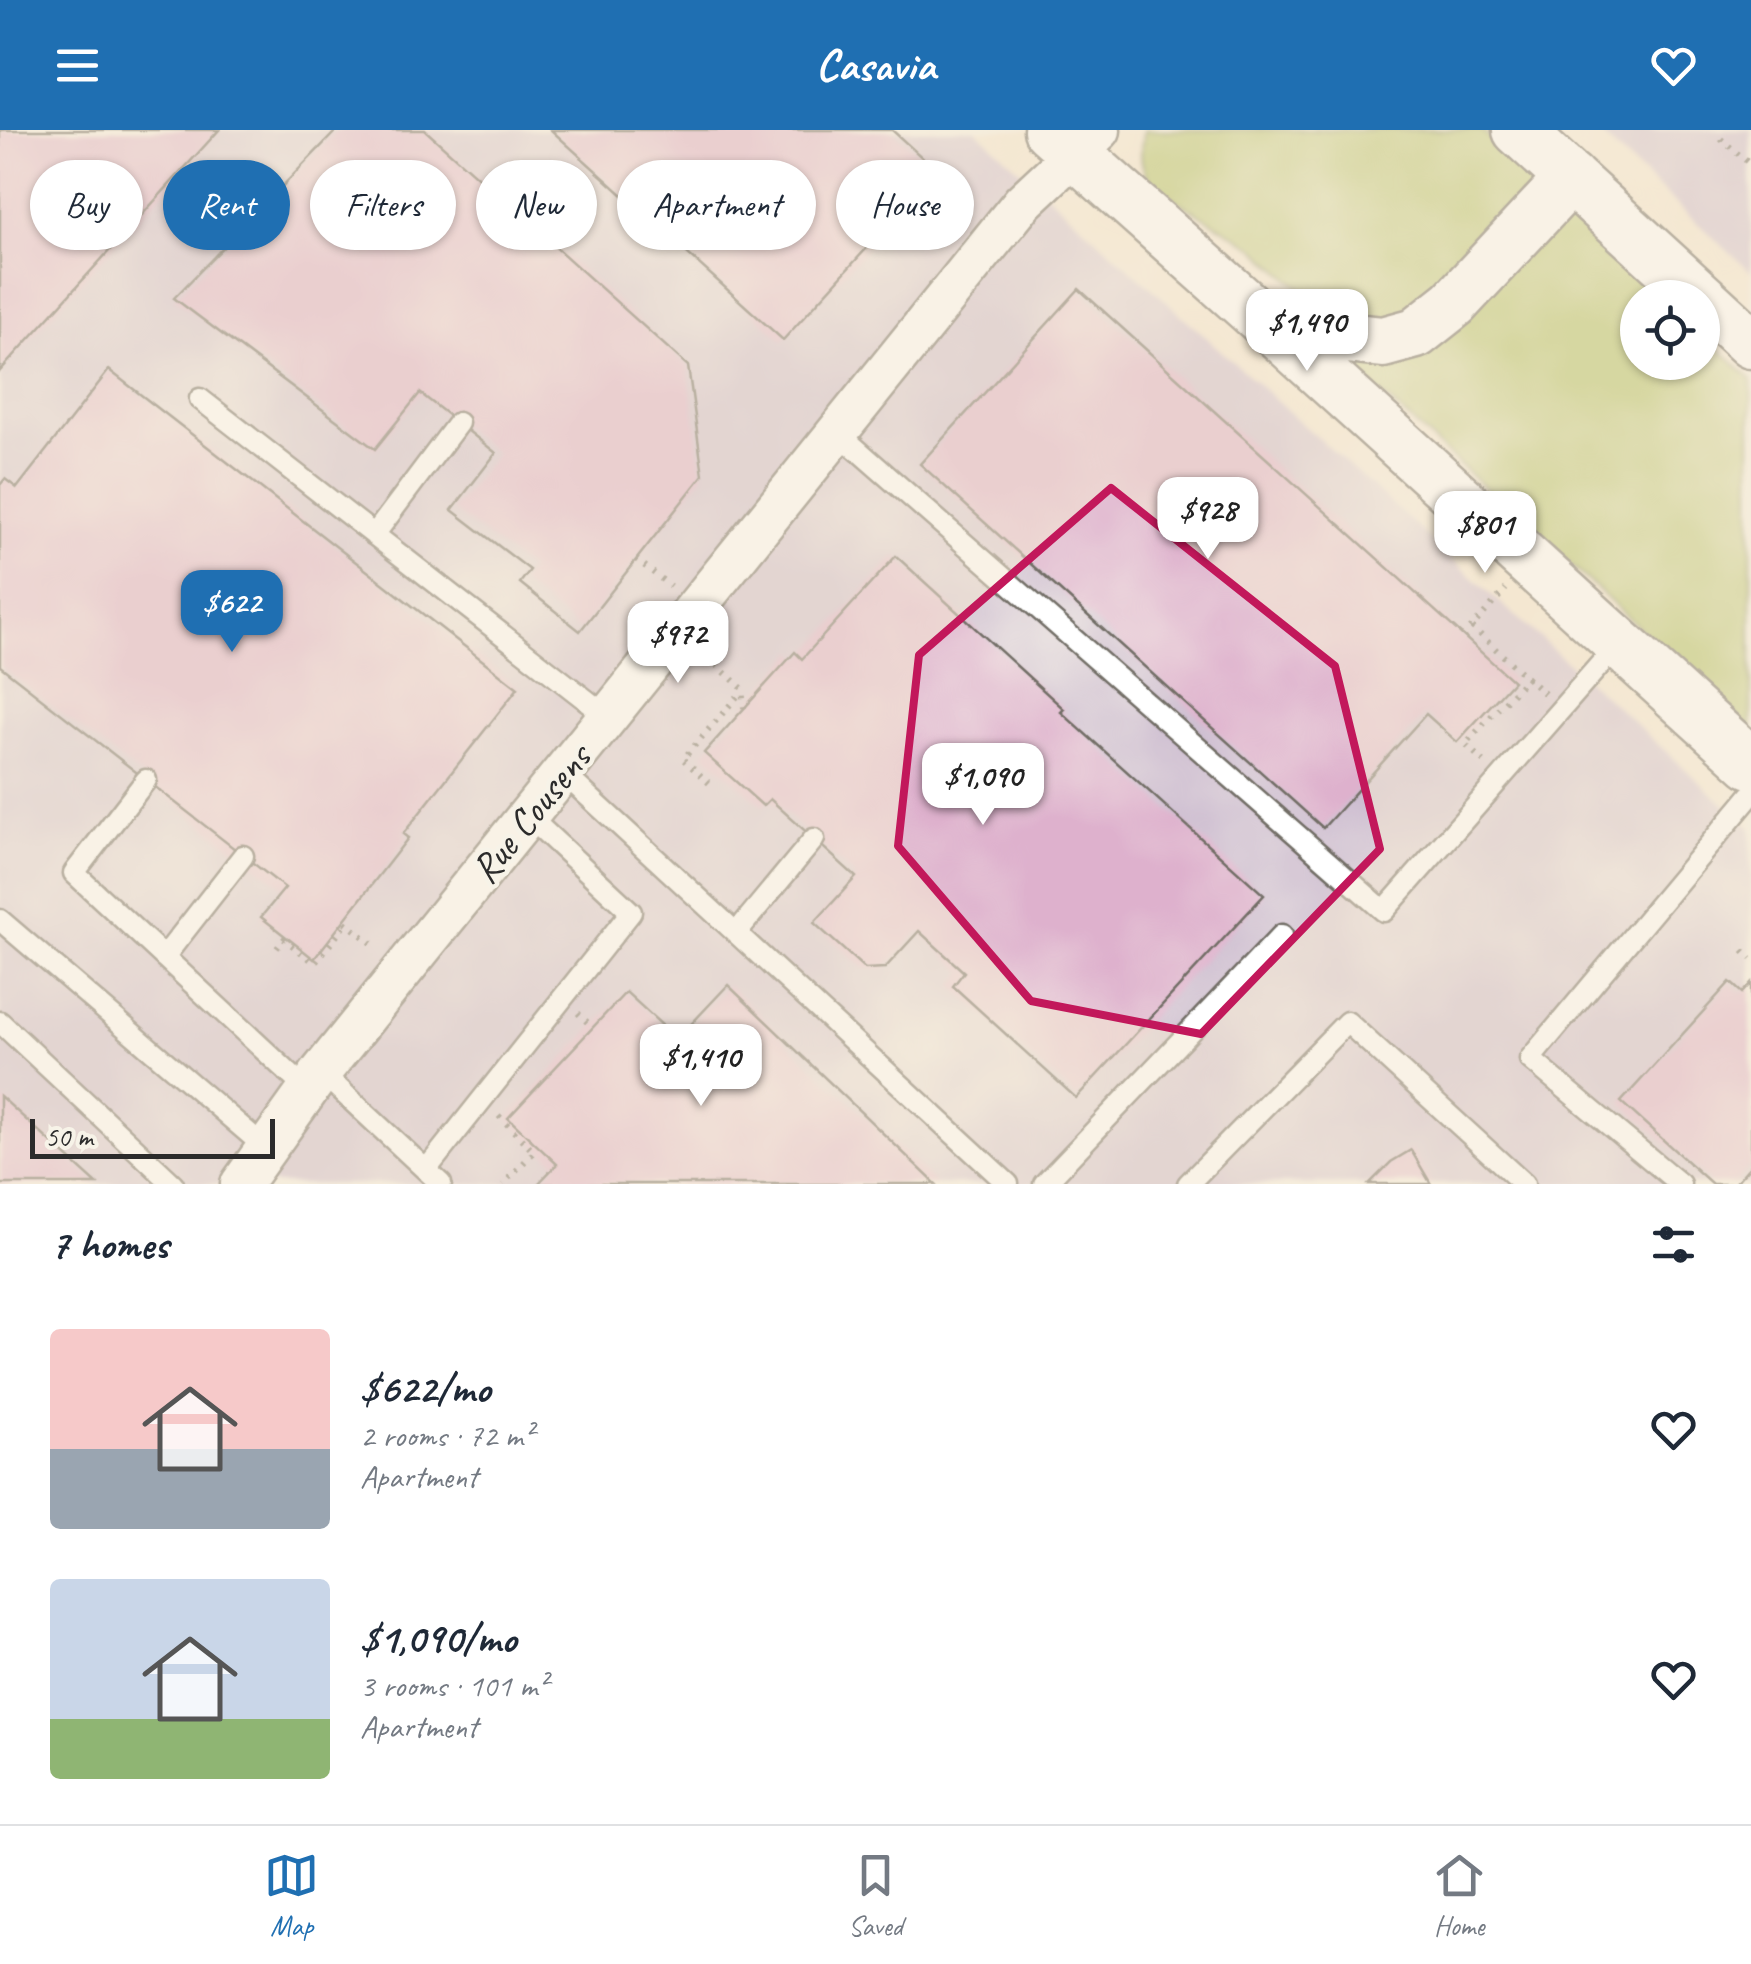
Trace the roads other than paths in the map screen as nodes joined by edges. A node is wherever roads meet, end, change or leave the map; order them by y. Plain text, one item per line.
1 (1518, 130) edge
2 (1074, 138) edge
3 (1571, 178) junction
4 (1682, 280) edge
5 (1720, 314) edge
6 (1274, 330) junction
7 (1751, 342) edge
8 (200, 399) dead end
9 (458, 423) dead end
10 (837, 432) junction
11 (374, 535) junction
12 (1619, 643) junction
13 (608, 717) junction
14 (1751, 763) edge
15 (563, 773) junction
16 (146, 780) dead end
17 (1751, 795) edge
18 (528, 816) junction
19 (814, 839) dead end
20 (243, 856) dead end
21 (0, 920) edge
22 (736, 934) junction
23 (1282, 934) dead end
24 (164, 957) junction
25 (0, 1022) edge
26 (314, 1081) junction
27 (266, 1148) junction
28 (434, 1177) edge
29 (173, 1184) edge
30 (241, 1184) edge
31 (1008, 1184) edge
32 (1044, 1184) edge
33 (1188, 1184) edge
34 (1524, 1184) edge
35 (1680, 1184) edge

1 - 3 street
2 - 6 street
2 - 10 street, Rue Cousens
3 - 4 street
3 - 6 street
5 - 7 street
6 - 12 street
8 - 11 lane
9 - 11 lane
10 - 12 lane
10 - 13 street, Rue Cousens
11 - 13 lane
12 - 14 street
13 - 15 street, Rue Cousens
15 - 18 street, Rue Cousens
15 - 22 lane
16 - 24 lane
17 - 35 lane
18 - 26 street, Rue Cousens
18 - 28 lane
19 - 22 lane
20 - 24 lane
21 - 27 lane
22 - 31 lane
23 - 32 lane
24 - 26 lane
25 - 29 lane
26 - 27 street, Rue Cousens
26 - 28 lane
27 - 30 street, Rue Cousens
33 - 34 lane

